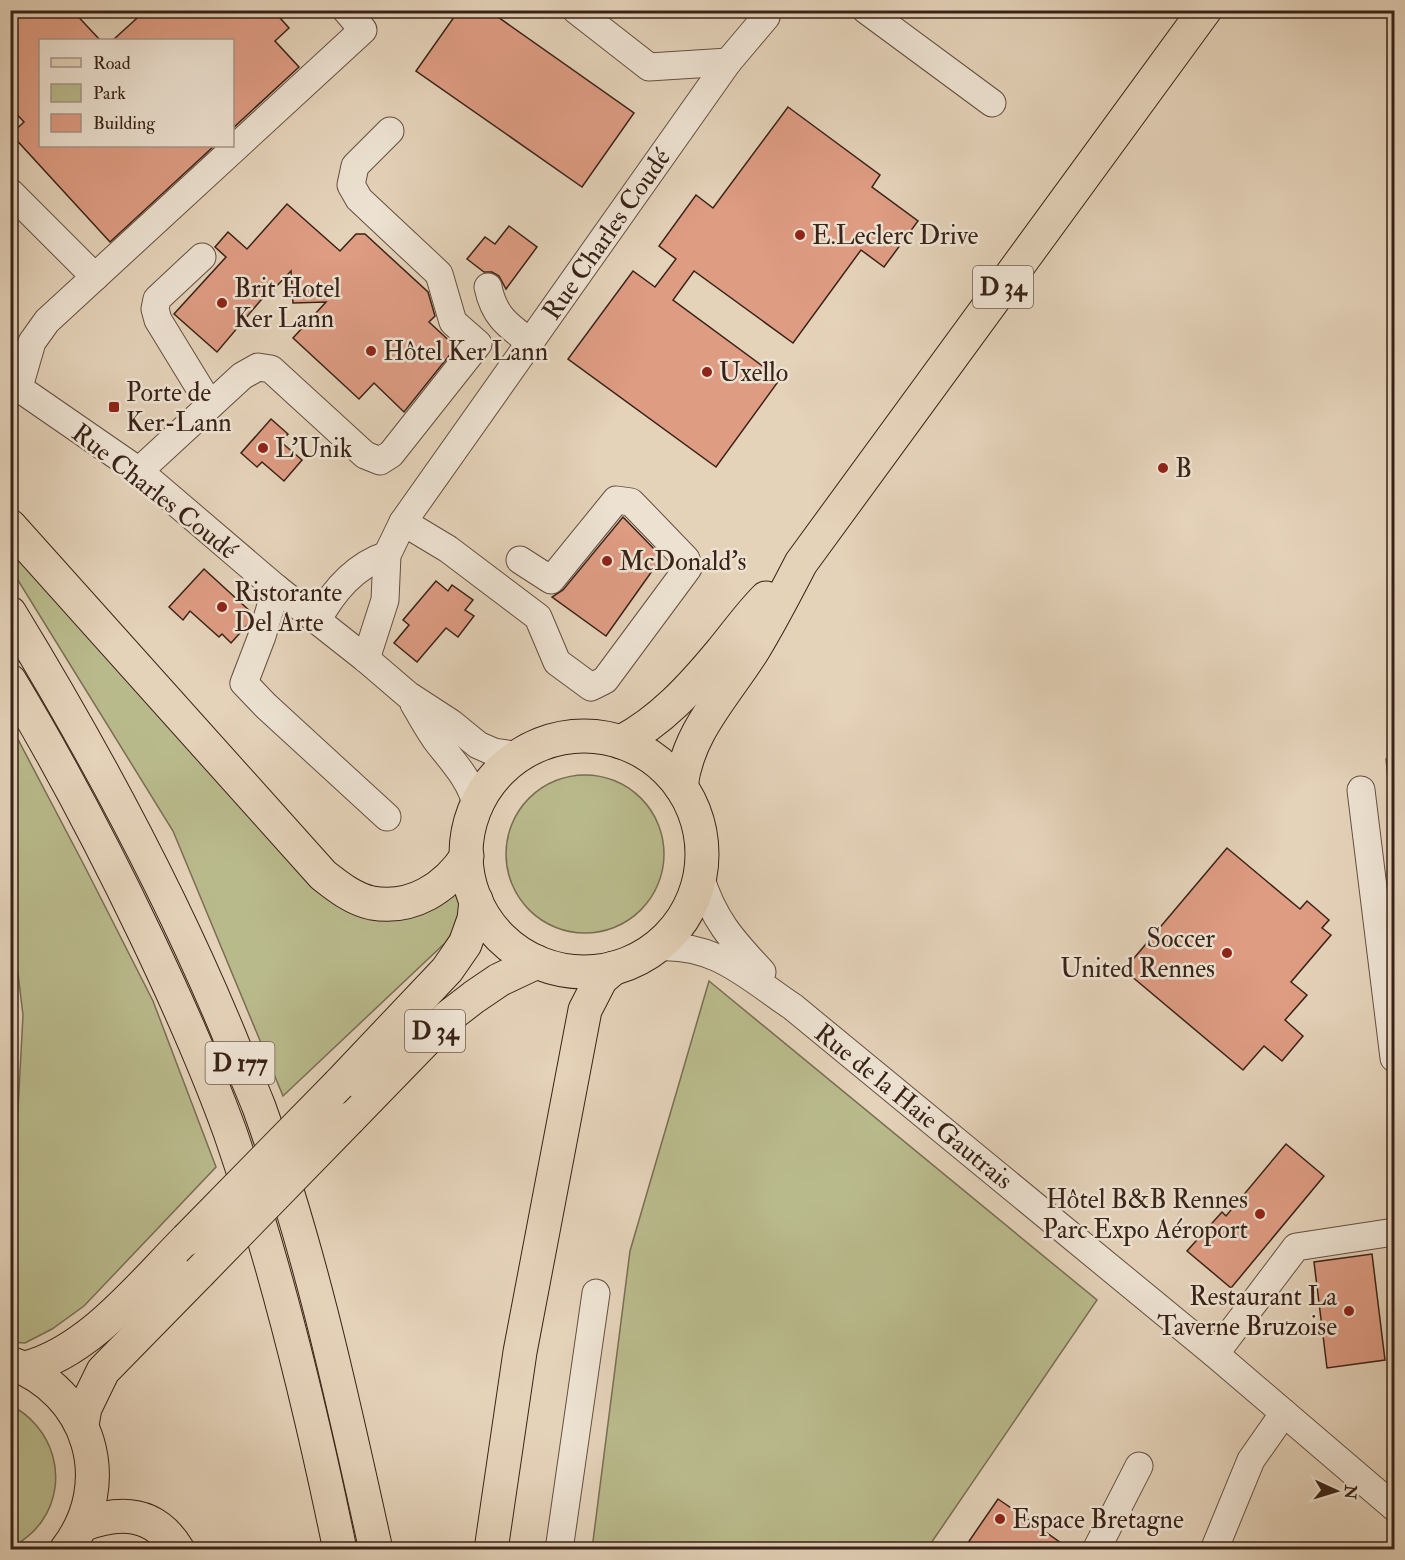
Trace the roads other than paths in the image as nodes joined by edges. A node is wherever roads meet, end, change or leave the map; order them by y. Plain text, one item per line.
1 (346, 10) edge
2 (576, 10) edge
3 (866, 10) edge
4 (1205, 10) edge
5 (764, 12) edge
6 (728, 62) junction
7 (992, 102) dead end
8 (390, 131) dead end
9 (10, 192) edge
10 (202, 257) dead end
11 (95, 277) junction
12 (488, 287) dead end
13 (530, 342) junction
14 (15, 385) edge
15 (210, 405) junction
16 (139, 471) junction
17 (403, 522) junction
18 (10, 526) edge
19 (387, 555) junction
20 (520, 560) dead end
21 (801, 563) junction
22 (276, 588) junction
23 (10, 613) edge
24 (317, 621) junction
25 (366, 658) junction
26 (10, 681) edge
27 (408, 695) junction
28 (621, 742) junction
29 (520, 756) junction
30 (681, 787) junction
31 (1361, 789) dead end
32 (477, 807) junction
33 (387, 817) dead end
34 (467, 855) junction
35 (700, 876) junction
36 (476, 900) junction
37 (657, 948) junction
38 (537, 962) junction
39 (614, 968) junction
40 (793, 1006) junction
41 (1395, 1058) edge
42 (1395, 1232) edge
43 (596, 1293) dead end
44 (1215, 1354) junction
45 (18, 1366) edge
46 (1284, 1413) junction
47 (82, 1425) junction
48 (1139, 1466) dead end
49 (1395, 1507) edge
50 (74, 1537) edge
51 (178, 1550) edge
52 (340, 1550) edge
53 (376, 1550) edge
54 (491, 1550) edge
55 (559, 1550) edge
56 (1096, 1550) edge
57 (1214, 1550) edge

1 - 11 street
2 - 6 street
3 - 7 street
4 - 21 main road, D 34
5 - 6 street, Rue Charles Coudé
6 - 13 street, Rue Charles Coudé
8 - 15 street
9 - 11 street
10 - 15 street
11 - 14 street
12 - 13 street
13 - 17 street, Rue Charles Coudé
14 - 16 street, Rue Charles Coudé
15 - 16 street
16 - 22 street, Rue Charles Coudé
17 - 19 street, Rue Charles Coudé
17 - 20 street
18 - 34 main road
19 - 24 street
19 - 25 street, Rue Charles Coudé
21 - 28 main road, D 34
21 - 30 main road, D 34
22 - 24 street, Rue Charles Coudé
22 - 33 street
23 - 53 main road, D 177
24 - 25 street, Rue Charles Coudé
25 - 27 street, Rue Charles Coudé
26 - 52 main road, D 177
27 - 29 street
27 - 32 street
28 - 29 main road
28 - 30 main road
29 - 32 main road
30 - 35 main road
31 - 41 street
32 - 34 main road
34 - 36 main road
35 - 37 main road
35 - 40 street, Rue de la Haie Gautrais
36 - 38 main road
36 - 45 main road, D 34, bridge
37 - 39 main road
37 - 40 street, Rue de la Haie Gautrais
38 - 39 main road
38 - 47 main road, D 34, bridge
39 - 54 main road
40 - 44 street, Rue de la Haie Gautrais
42 - 44 street
43 - 55 street
44 - 46 street, Rue de la Haie Gautrais
45 - 47 main road
46 - 49 street, Rue de la Haie Gautrais
46 - 57 street
47 - 50 main road
48 - 56 street
50 - 51 main road

